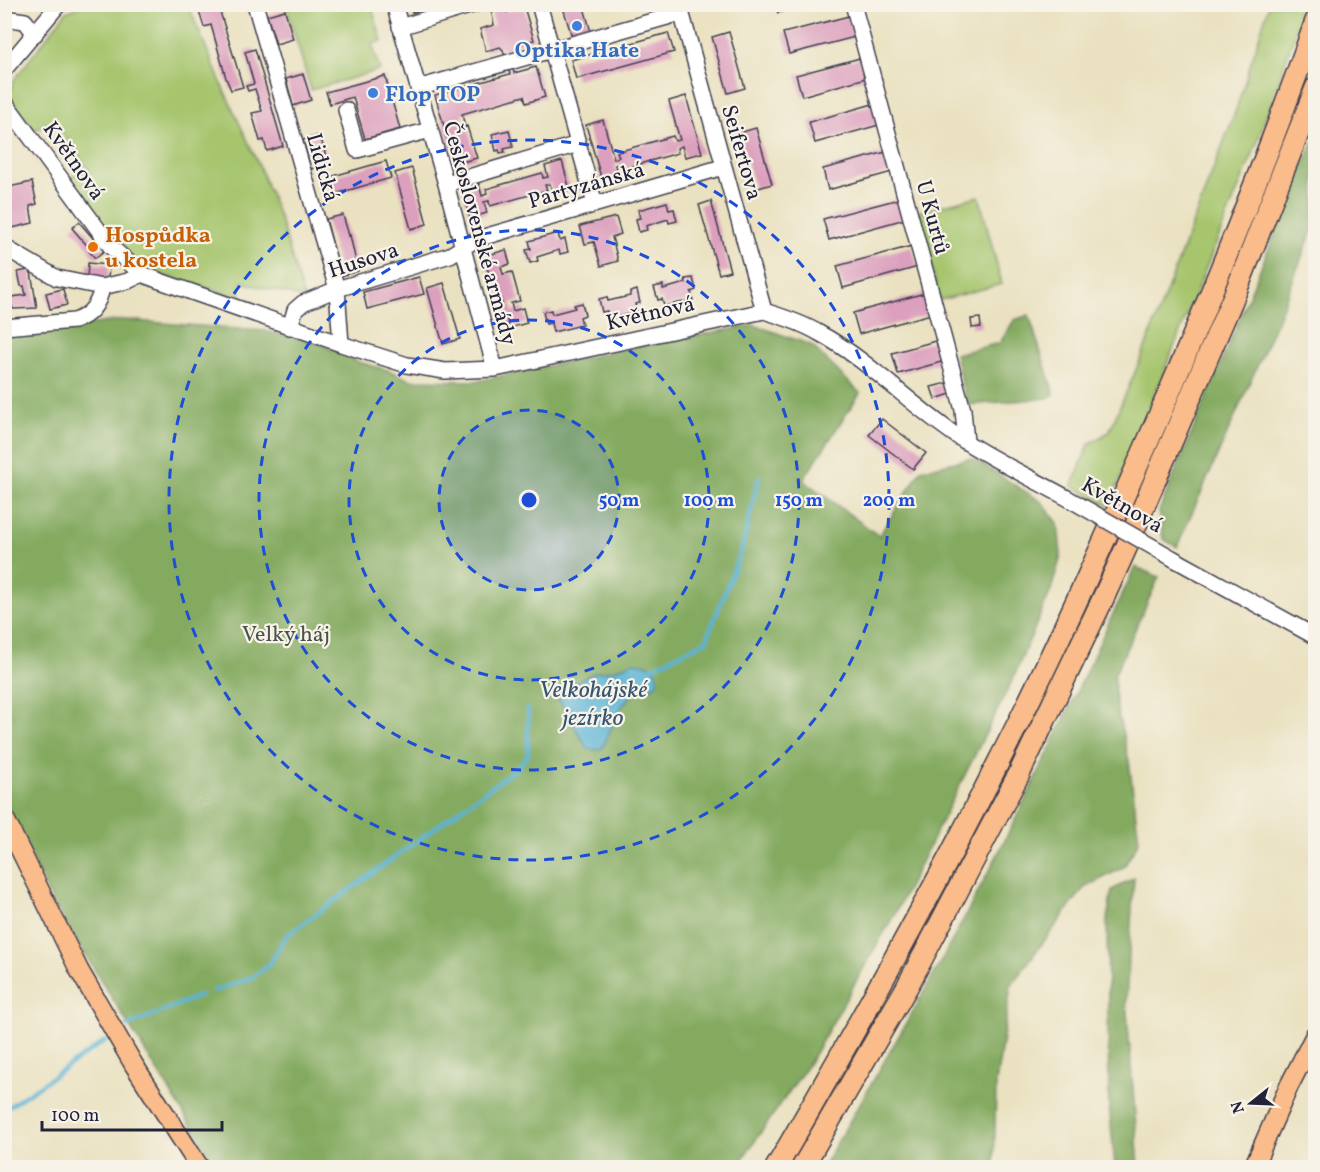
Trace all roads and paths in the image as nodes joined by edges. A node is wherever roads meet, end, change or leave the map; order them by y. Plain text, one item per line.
1 (59, 4) edge
2 (255, 4) edge
3 (394, 4) edge
4 (476, 4) edge
5 (539, 4) edge
6 (853, 4) edge
7 (680, 9) edge
8 (4, 18) edge
9 (1316, 21) edge
10 (400, 27) junction
11 (35, 34) junction
12 (551, 50) junction
13 (4, 70) edge
14 (418, 88) junction
15 (1316, 88) edge
16 (4, 101) edge
17 (346, 110) dead end
18 (430, 130) junction
19 (578, 144) junction
20 (723, 167) junction
21 (446, 184) junction
22 (595, 204) junction
23 (4, 247) edge
24 (462, 248) junction
25 (142, 274) junction
26 (102, 287) junction
27 (336, 289) junction
28 (764, 311) junction
29 (4, 327) edge
30 (290, 327) junction
31 (341, 344) junction
32 (495, 369) junction
33 (966, 442) junction
34 (1316, 637) edge
35 (4, 817) edge
36 (1316, 1033) edge
37 (200, 1167) edge
38 (776, 1167) edge
39 (802, 1167) edge
40 (1253, 1167) edge

1 - 11 street
2 - 27 street, Lidická
3 - 10 street, Československé armády
4 - 10 street
5 - 12 street
6 - 33 street, U Kurtů
7 - 12 street
7 - 20 street, Seifertova
8 - 11 street
9 - 38 highway
10 - 14 street, Československé armády
11 - 13 street
12 - 14 street
12 - 19 street
14 - 18 street, Československé armády
15 - 39 highway
16 - 25 street, Květnová
17 - 18 street
18 - 21 street, Československé armády
19 - 21 street
19 - 22 street
20 - 22 street, Partyzánská
20 - 28 street, Seifertova
21 - 24 street, Československé armády
22 - 24 street, Partyzánská
23 - 26 street
24 - 27 street, Husova
24 - 32 street, Československé armády
25 - 26 street
25 - 30 street, Květnová
26 - 29 street
27 - 30 street, Husova
27 - 31 street, Lidická
28 - 32 street, Květnová
28 - 33 street, Květnová
30 - 31 street, Květnová
31 - 32 street, Květnová
33 - 34 street, Květnová, bridge
35 - 37 main road
36 - 40 main road

